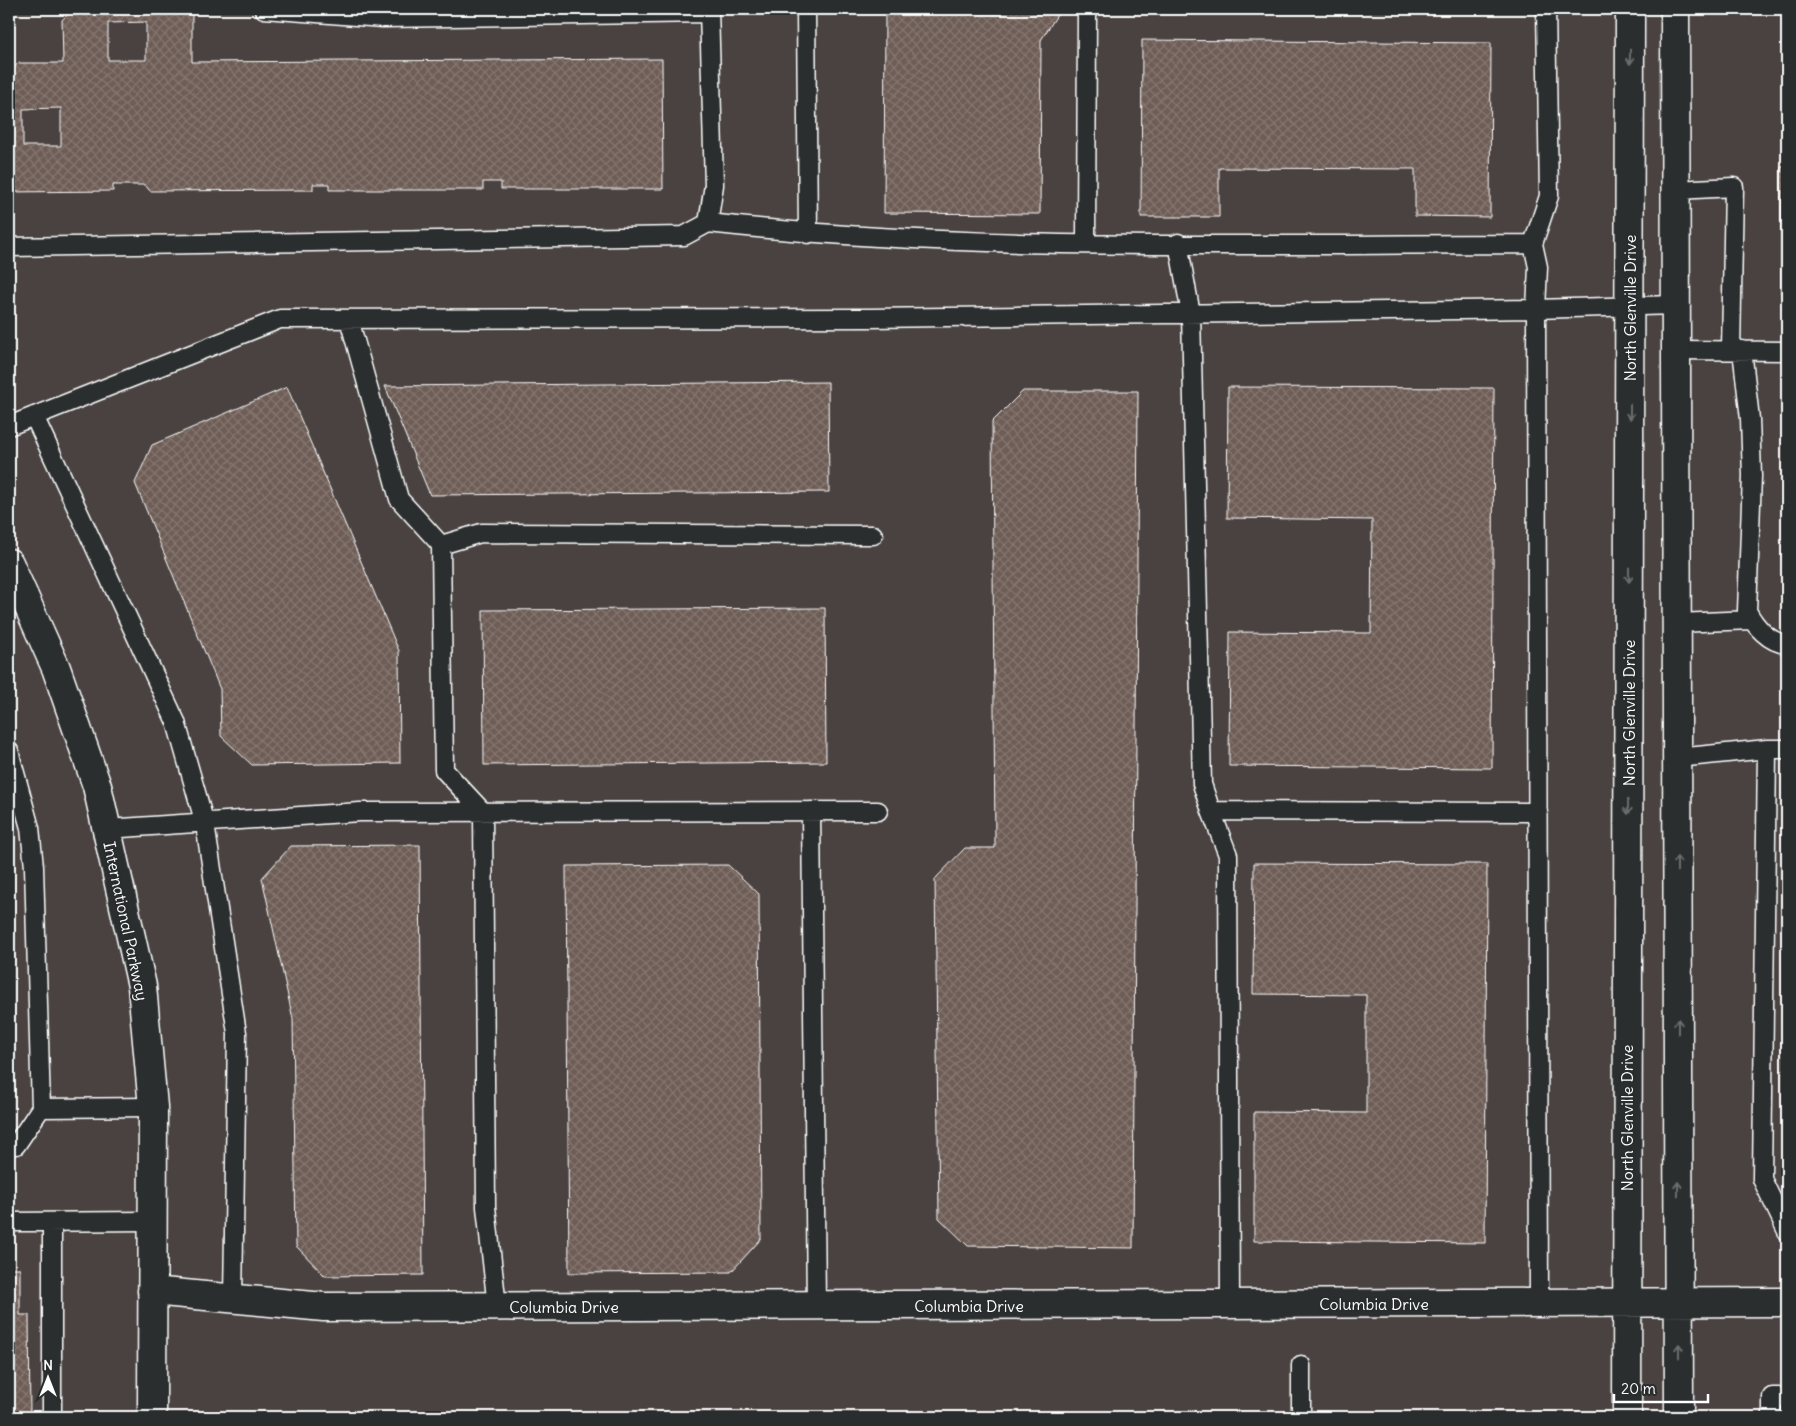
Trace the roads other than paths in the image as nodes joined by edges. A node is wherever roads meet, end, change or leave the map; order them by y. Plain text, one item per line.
1 (264, 9) edge
2 (806, 9) edge
3 (1087, 9) edge
4 (1546, 9) edge
5 (1630, 9) edge
6 (1675, 9) edge
7 (709, 11) edge
8 (1676, 190) junction
9 (708, 223) junction
10 (808, 234) junction
11 (1178, 243) junction
12 (1086, 244) junction
13 (1533, 244) junction
14 (9, 248) edge
15 (1676, 305) junction
16 (1630, 308) junction
17 (1536, 309) junction
18 (1191, 314) junction
19 (349, 319) junction
20 (1676, 350) junction
21 (1736, 350) junction
22 (1787, 351) edge
23 (34, 416) junction
24 (9, 426) edge
25 (873, 535) dead end
26 (441, 545) junction
27 (9, 563) edge
28 (1752, 620) junction
29 (1677, 623) junction
30 (1787, 644) edge
31 (1787, 749) edge
32 (1767, 750) junction
33 (9, 751) edge
34 (1677, 758) junction
35 (811, 811) junction
36 (878, 811) dead end
37 (1211, 811) junction
38 (483, 812) junction
39 (1538, 812) junction
40 (205, 824) junction
41 (107, 829) junction
42 (153, 1107) junction
43 (41, 1108) junction
44 (9, 1145) edge
45 (152, 1221) junction
46 (9, 1222) edge
47 (52, 1222) junction
48 (1787, 1231) edge
49 (152, 1291) junction
50 (233, 1299) junction
51 (1678, 1302) junction
52 (1787, 1302) edge
53 (1626, 1303) junction
54 (1539, 1304) junction
55 (1230, 1305) junction
56 (816, 1306) junction
57 (497, 1307) junction
58 (1301, 1364) dead end
59 (1787, 1397) edge
60 (52, 1417) edge
61 (152, 1417) edge
62 (1301, 1417) edge
63 (1627, 1417) edge
64 (1679, 1417) edge
65 (1772, 1417) edge

1 - 7 lane
2 - 10 lane
3 - 12 lane
4 - 13 lane
5 -> 16 street, North Glenville Drive
6 - 8 street
7 - 9 lane
8 - 15 street
8 - 21 lane
9 - 10 lane
9 - 14 lane
10 - 12 lane
11 - 12 lane
11 - 13 lane
11 - 18 lane
13 - 17 lane
15 - 16 lane
15 - 20 street
16 - 17 lane
16 -> 53 street, North Glenville Drive
17 - 18 lane
17 - 39 lane
18 - 19 lane
18 - 37 lane
19 - 23 lane
19 - 26 lane
20 - 21 lane
20 - 29 street
21 - 22 lane
21 - 28 lane
23 - 24 lane
23 - 40 lane
25 - 26 lane
26 - 38 lane
27 - 41 street, International Parkway
28 - 29 lane
28 - 30 lane
29 - 34 street
31 - 32 lane
32 - 34 lane
32 - 48 lane
33 - 43 lane
51 -> 34 street
35 - 36 lane
35 - 38 lane
35 - 56 lane
37 - 39 lane
37 - 55 lane
38 - 40 lane
38 - 57 lane
39 - 54 lane
40 - 41 lane
40 - 50 lane
41 - 42 street, International Parkway
42 - 43 lane
42 - 45 street, International Parkway
43 - 44 lane
45 - 47 lane
45 - 49 street, International Parkway
46 - 47 lane
47 - 60 lane
49 - 50 street, Columbia Drive
49 - 61 street, International Parkway
50 - 57 street, Columbia Drive
51 - 52 street, Columbia Drive
51 - 53 street, Columbia Drive
64 -> 51 street
53 - 54 street, Columbia Drive
53 - 63 street, North Glenville Drive
54 - 55 street, Columbia Drive
55 - 56 street, Columbia Drive
56 - 57 street, Columbia Drive
58 - 62 lane
59 - 65 lane

